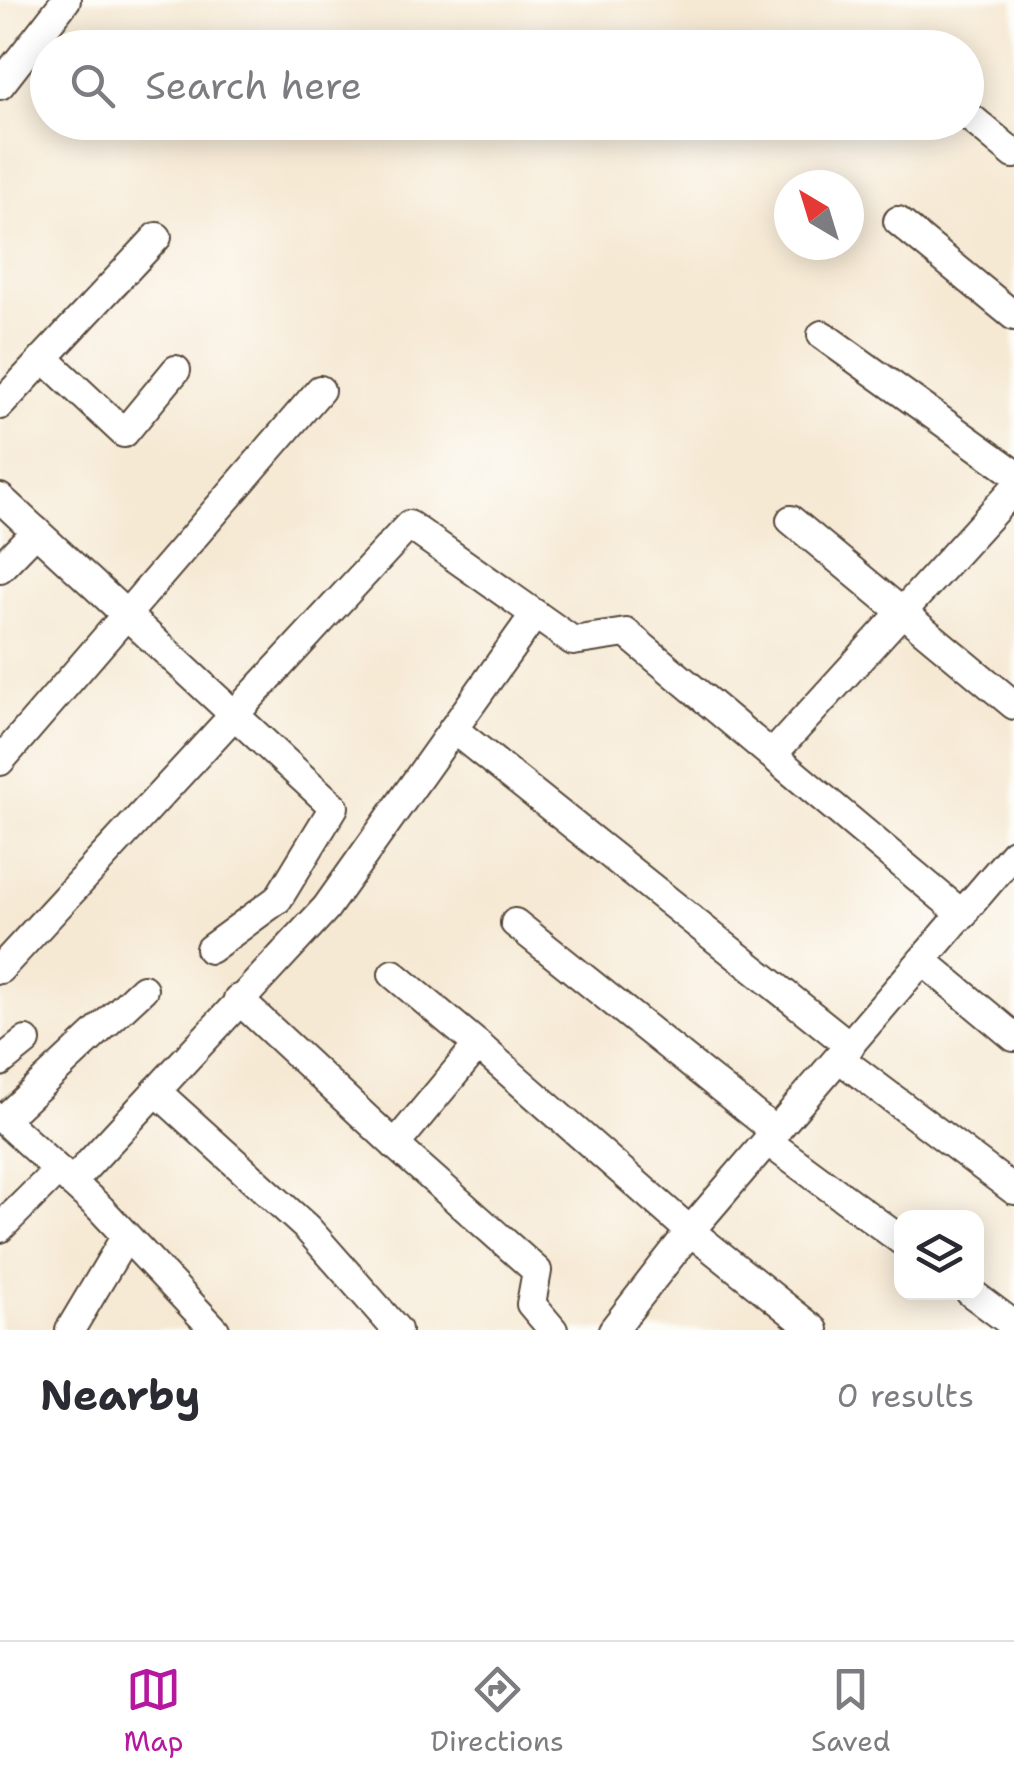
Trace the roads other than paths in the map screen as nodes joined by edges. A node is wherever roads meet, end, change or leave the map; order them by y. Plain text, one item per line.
1 (66, 0) edge
2 (43, 30) edge
3 (30, 46) edge
4 (0, 85) edge
5 (984, 129) edge
6 (1014, 154) edge
7 (898, 221) dead end
8 (157, 238) dead end
9 (1014, 316) edge
10 (822, 335) dead end
11 (44, 358) junction
12 (176, 370) dead end
13 (320, 390) dead end
14 (0, 405) edge
15 (1014, 473) edge
16 (1014, 489) edge
17 (0, 498) edge
18 (791, 520) dead end
19 (36, 530) junction
20 (0, 568) edge
21 (904, 610) junction
22 (125, 613) junction
23 (536, 614) junction
24 (1014, 705) edge
25 (234, 714) junction
26 (453, 729) junction
27 (772, 754) junction
28 (0, 762) edge
29 (1010, 867) edge
30 (963, 914) junction
31 (515, 922) dead end
32 (210, 949) dead end
33 (923, 960) junction
34 (0, 969) edge
35 (393, 974) dead end
36 (142, 989) dead end
37 (238, 1000) junction
38 (1014, 1037) edge
39 (26, 1041) dead end
40 (478, 1045) junction
41 (844, 1052) junction
42 (0, 1062) edge
43 (156, 1091) junction
44 (2, 1118) edge
45 (772, 1136) junction
46 (394, 1145) junction
47 (65, 1176) junction
48 (1014, 1190) edge
49 (0, 1228) edge
50 (690, 1231) junction
51 (894, 1235) edge
52 (126, 1236) junction
53 (981, 1300) edge
54 (1014, 1325) edge
55 (622, 1328) edge
56 (70, 1330) edge
57 (215, 1330) edge
58 (398, 1330) edge
59 (553, 1330) edge
60 (814, 1330) edge

1 - 2 street
3 - 4 street
5 - 6 street
7 - 9 street
8 - 11 street
10 - 15 street
11 - 12 street
11 - 14 street
13 - 22 street
16 - 21 street
17 - 19 street
18 - 21 street
19 - 20 street
19 - 22 street
21 - 24 street
21 - 27 street
22 - 25 street
22 - 28 street
23 - 25 street
23 - 26 street
23 - 27 street
25 - 32 street
25 - 34 street
26 - 37 street
26 - 41 street
27 - 30 street
29 - 30 street
30 - 33 street
31 - 45 street
33 - 38 street
33 - 41 street
35 - 40 street
36 - 44 street
37 - 43 street
37 - 46 street
39 - 42 street
40 - 46 street
40 - 50 street
41 - 45 street
41 - 48 street
43 - 47 street
43 - 58 street
44 - 47 street
45 - 50 street
45 - 51 street
46 - 59 street
47 - 49 street
47 - 52 street
50 - 55 street
50 - 60 street
52 - 56 street
52 - 57 street
53 - 54 street

